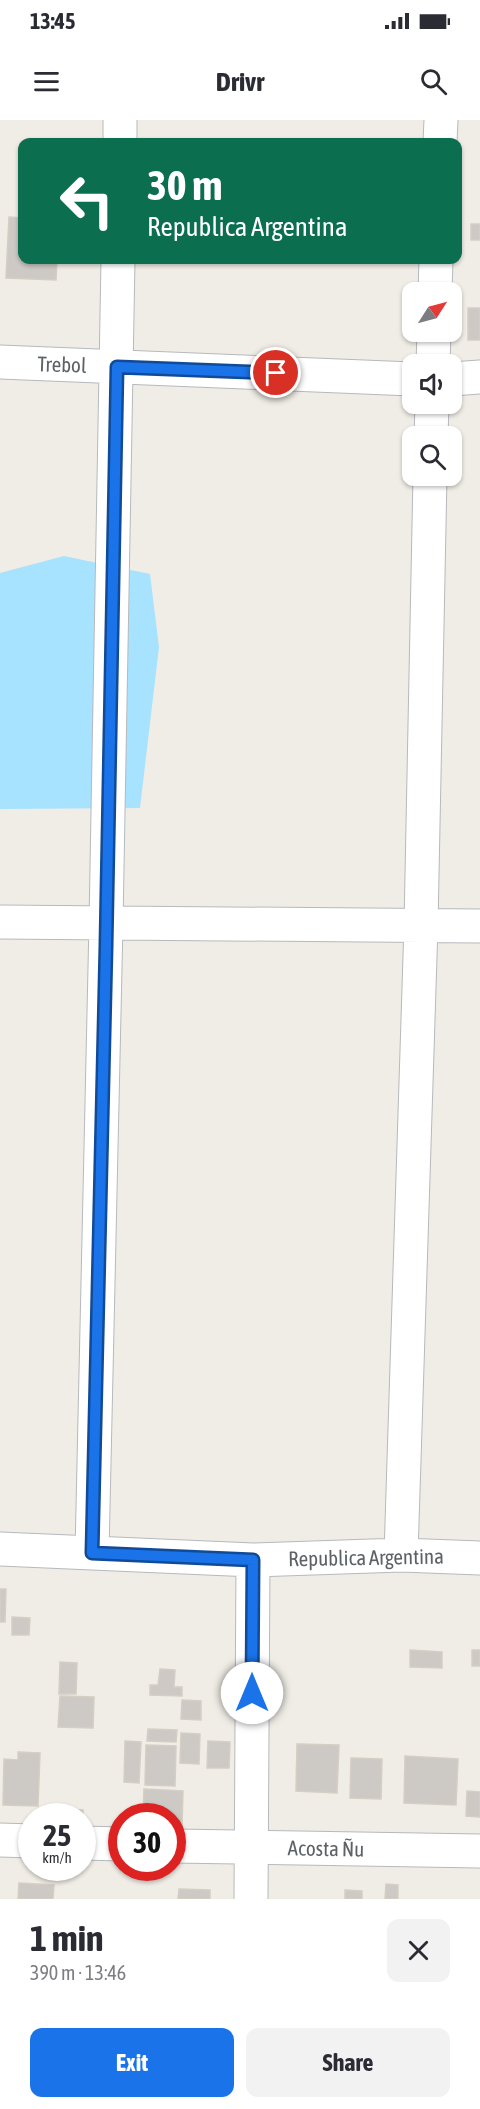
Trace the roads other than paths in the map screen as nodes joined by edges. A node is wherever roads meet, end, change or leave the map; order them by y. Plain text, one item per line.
1 (120, 120) edge
2 (441, 120) edge
3 (120, 138) edge
4 (440, 138) edge
5 (118, 264) edge
6 (436, 264) edge
7 (435, 282) edge
8 (0, 362) edge
9 (117, 367) junction
10 (480, 377) edge
11 (462, 378) edge
12 (402, 379) edge
13 (430, 486) edge
14 (0, 922) edge
15 (106, 923) junction
16 (421, 925) junction
17 (480, 926) edge
18 (0, 1549) edge
19 (92, 1553) junction
20 (401, 1555) junction
21 (480, 1558) edge
22 (253, 1560) junction
23 (0, 1840) edge
24 (18, 1841) edge
25 (186, 1846) edge
26 (252, 1848) junction
27 (480, 1851) edge
28 (251, 1899) edge

1 - 3 street
2 - 4 street
5 - 9 street
6 - 7 street
8 - 9 street, Trebol
9 - 12 street, Trebol
9 - 15 street
10 - 11 street
13 - 16 street
14 - 15 street
15 - 16 street
15 - 19 street
16 - 17 street
16 - 20 street
18 - 19 street, Republica Argentina
19 - 22 street, Republica Argentina
20 - 21 street, Republica Argentina
20 - 22 street, Republica Argentina
22 - 26 street
23 - 24 street
25 - 26 street, Acosta Ñu
26 - 27 street, Acosta Ñu
26 - 28 street

